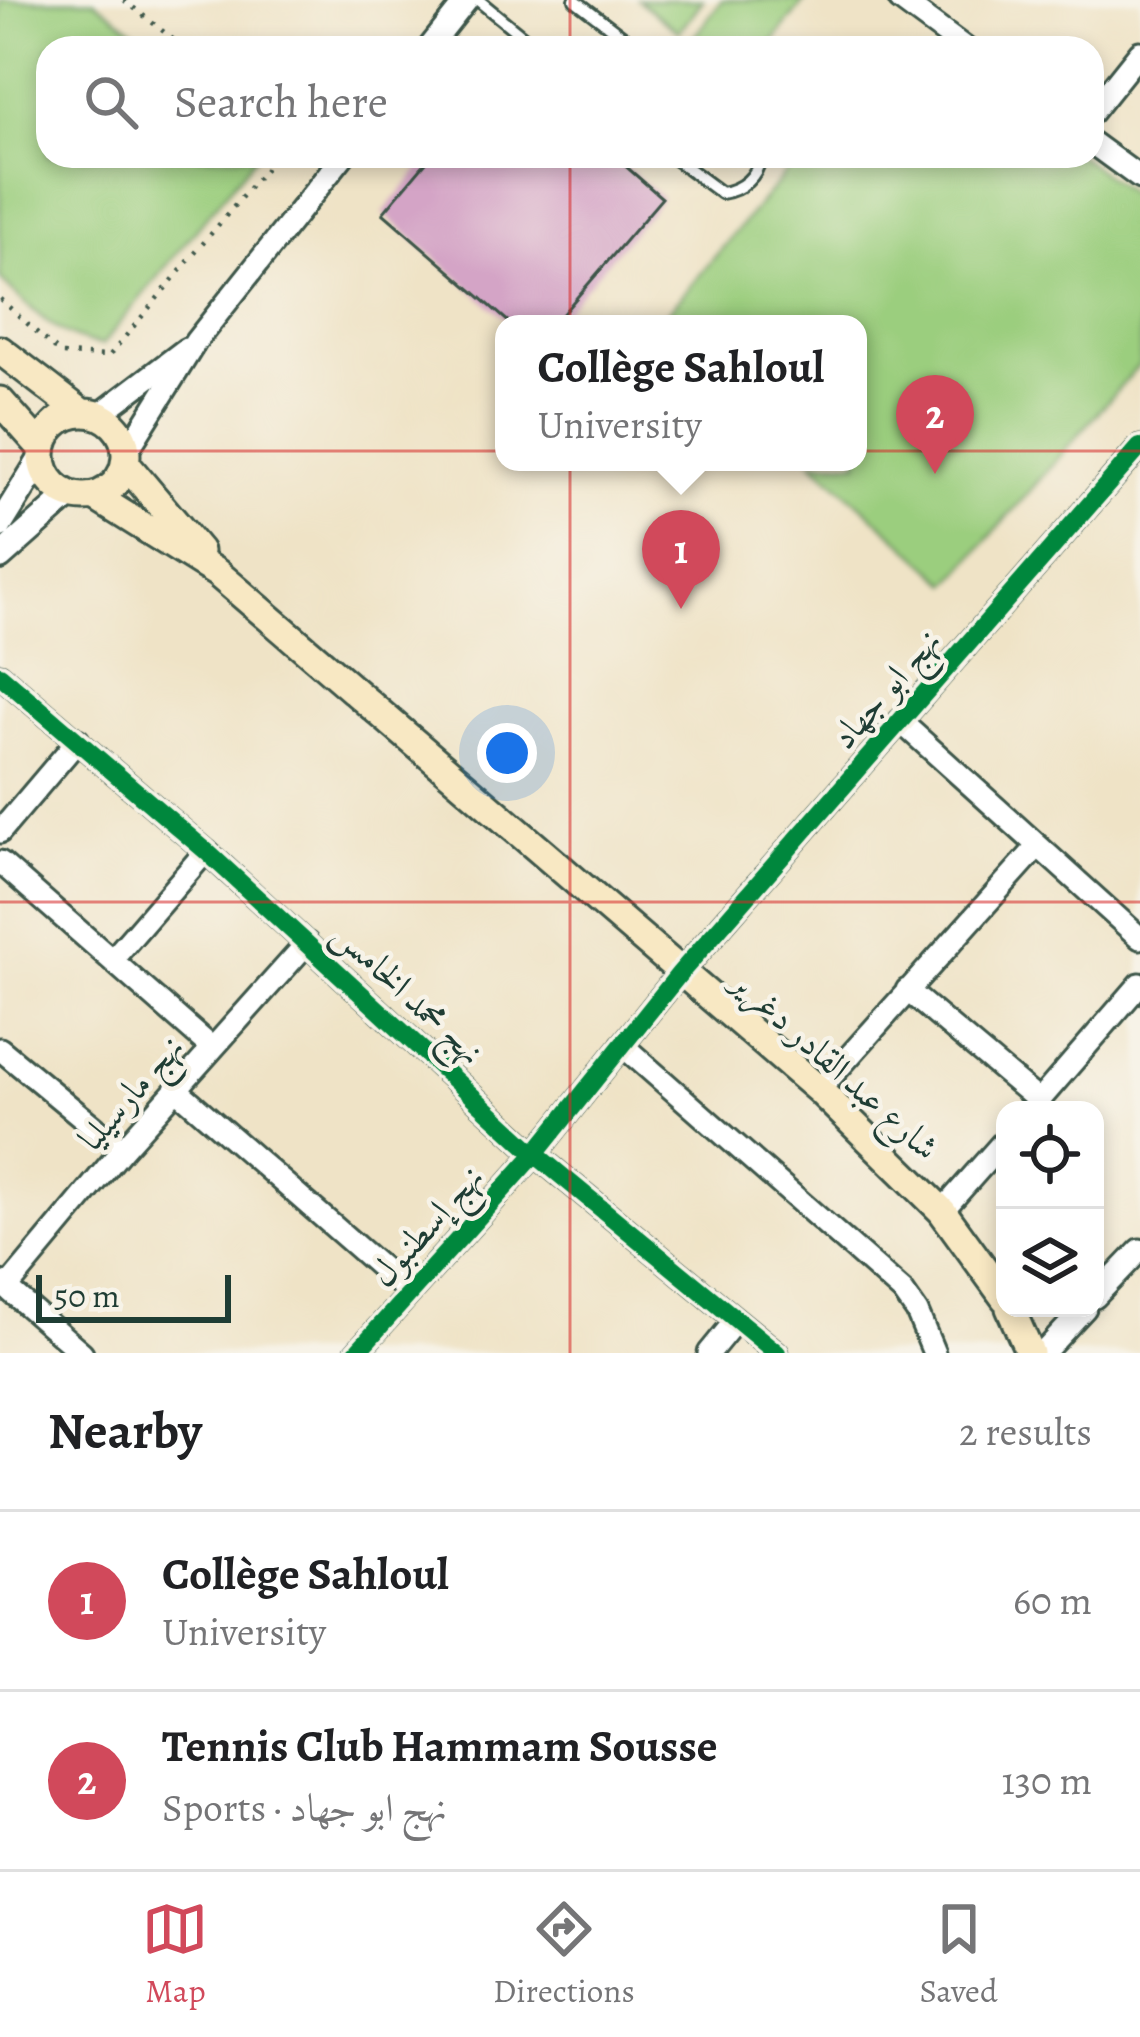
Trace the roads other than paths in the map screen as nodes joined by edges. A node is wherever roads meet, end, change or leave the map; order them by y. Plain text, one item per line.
1 (467, 0) edge
2 (478, 0) edge
3 (575, 0) edge
4 (901, 0) edge
5 (438, 36) edge
6 (522, 36) edge
7 (622, 36) edge
8 (949, 36) edge
9 (1140, 52) edge
10 (1104, 97) edge
11 (1104, 151) edge
12 (333, 168) edge
13 (687, 168) edge
14 (758, 168) edge
15 (1140, 178) edge
16 (196, 341) junction
17 (0, 350) edge
18 (0, 400) edge
19 (91, 414) junction
20 (1140, 447) edge
21 (42, 453) junction
22 (126, 458) junction
23 (82, 495) junction
24 (0, 525) edge
25 (0, 557) edge
26 (217, 573) junction
27 (0, 674) edge
28 (900, 721) junction
29 (78, 740) junction
30 (0, 832) edge
31 (1038, 846) junction
32 (206, 851) junction
33 (0, 862) edge
34 (1140, 938) edge
35 (308, 943) junction
36 (112, 960) junction
37 (680, 973) junction
38 (1140, 984) edge
39 (907, 990) junction
40 (622, 1045) junction
41 (212, 1048) junction
42 (0, 1049) edge
43 (176, 1089) junction
44 (819, 1090) junction
45 (1029, 1101) edge
46 (1039, 1101) edge
47 (122, 1150) junction
48 (996, 1150) edge
49 (535, 1154) junction
50 (942, 1211) junction
51 (1140, 1250) edge
52 (3, 1285) edge
53 (996, 1286) edge
54 (1104, 1288) edge
55 (410, 1293) junction
56 (1014, 1317) edge
57 (1077, 1317) edge
58 (736, 1320) junction
59 (82, 1353) edge
60 (356, 1353) edge
61 (709, 1353) edge
62 (777, 1353) edge
63 (934, 1353) edge
64 (1030, 1353) edge
65 (1043, 1353) edge

1 - 5 street
2 - 6 lane
3 - 7 lane
4 - 8 street
9 - 10 street
11 - 15 street
12 - 16 street
13 - 14 lane
16 - 19 street
16 - 22 street
17 - 19 main road
18 - 21 main road
19 - 21 main road
19 - 22 main road
20 - 28 street, نهج ابو جهاد
21 - 23 main road
21 - 24 street
22 - 23 main road
22 - 26 main road, شارع عبد القادر دغرير
23 - 25 street
23 - 26 main road, شارع عبد القادر دغرير
26 - 37 main road, شارع عبد القادر دغرير
27 - 29 street, نهج محمد الخامس
28 - 31 street
28 - 37 street, نهج ابو جهاد
29 - 30 street
29 - 32 street, نهج محمد الخامس
31 - 34 street
31 - 39 street
32 - 35 street, نهج محمد الخامس
32 - 36 street
33 - 36 street
35 - 41 street, نهج مارسيليا
35 - 49 street, نهج محمد الخامس
36 - 41 street
37 - 40 street, نهج إسطنبول
37 - 44 main road, شارع عبد القادر دغرير
38 - 46 street
39 - 44 street
39 - 45 street
40 - 49 street, نهج إسطنبول
40 - 63 street
41 - 43 street, نهج مارسيليا
42 - 47 street
43 - 47 street, نهج مارسيليا
43 - 55 street
44 - 50 main road, شارع عبد القادر دغرير
47 - 52 street, نهج مارسيليا
48 - 50 street
49 - 55 street, نهج إسطنبول
49 - 58 street, نهج محمد الخامس
50 - 53 main road, شارع عبد القادر دغرير
51 - 54 street
52 - 59 street
55 - 60 street, نهج إسطنبول
56 - 64 main road
57 - 65 street
58 - 61 street
58 - 62 street, نهج محمد الخامس

